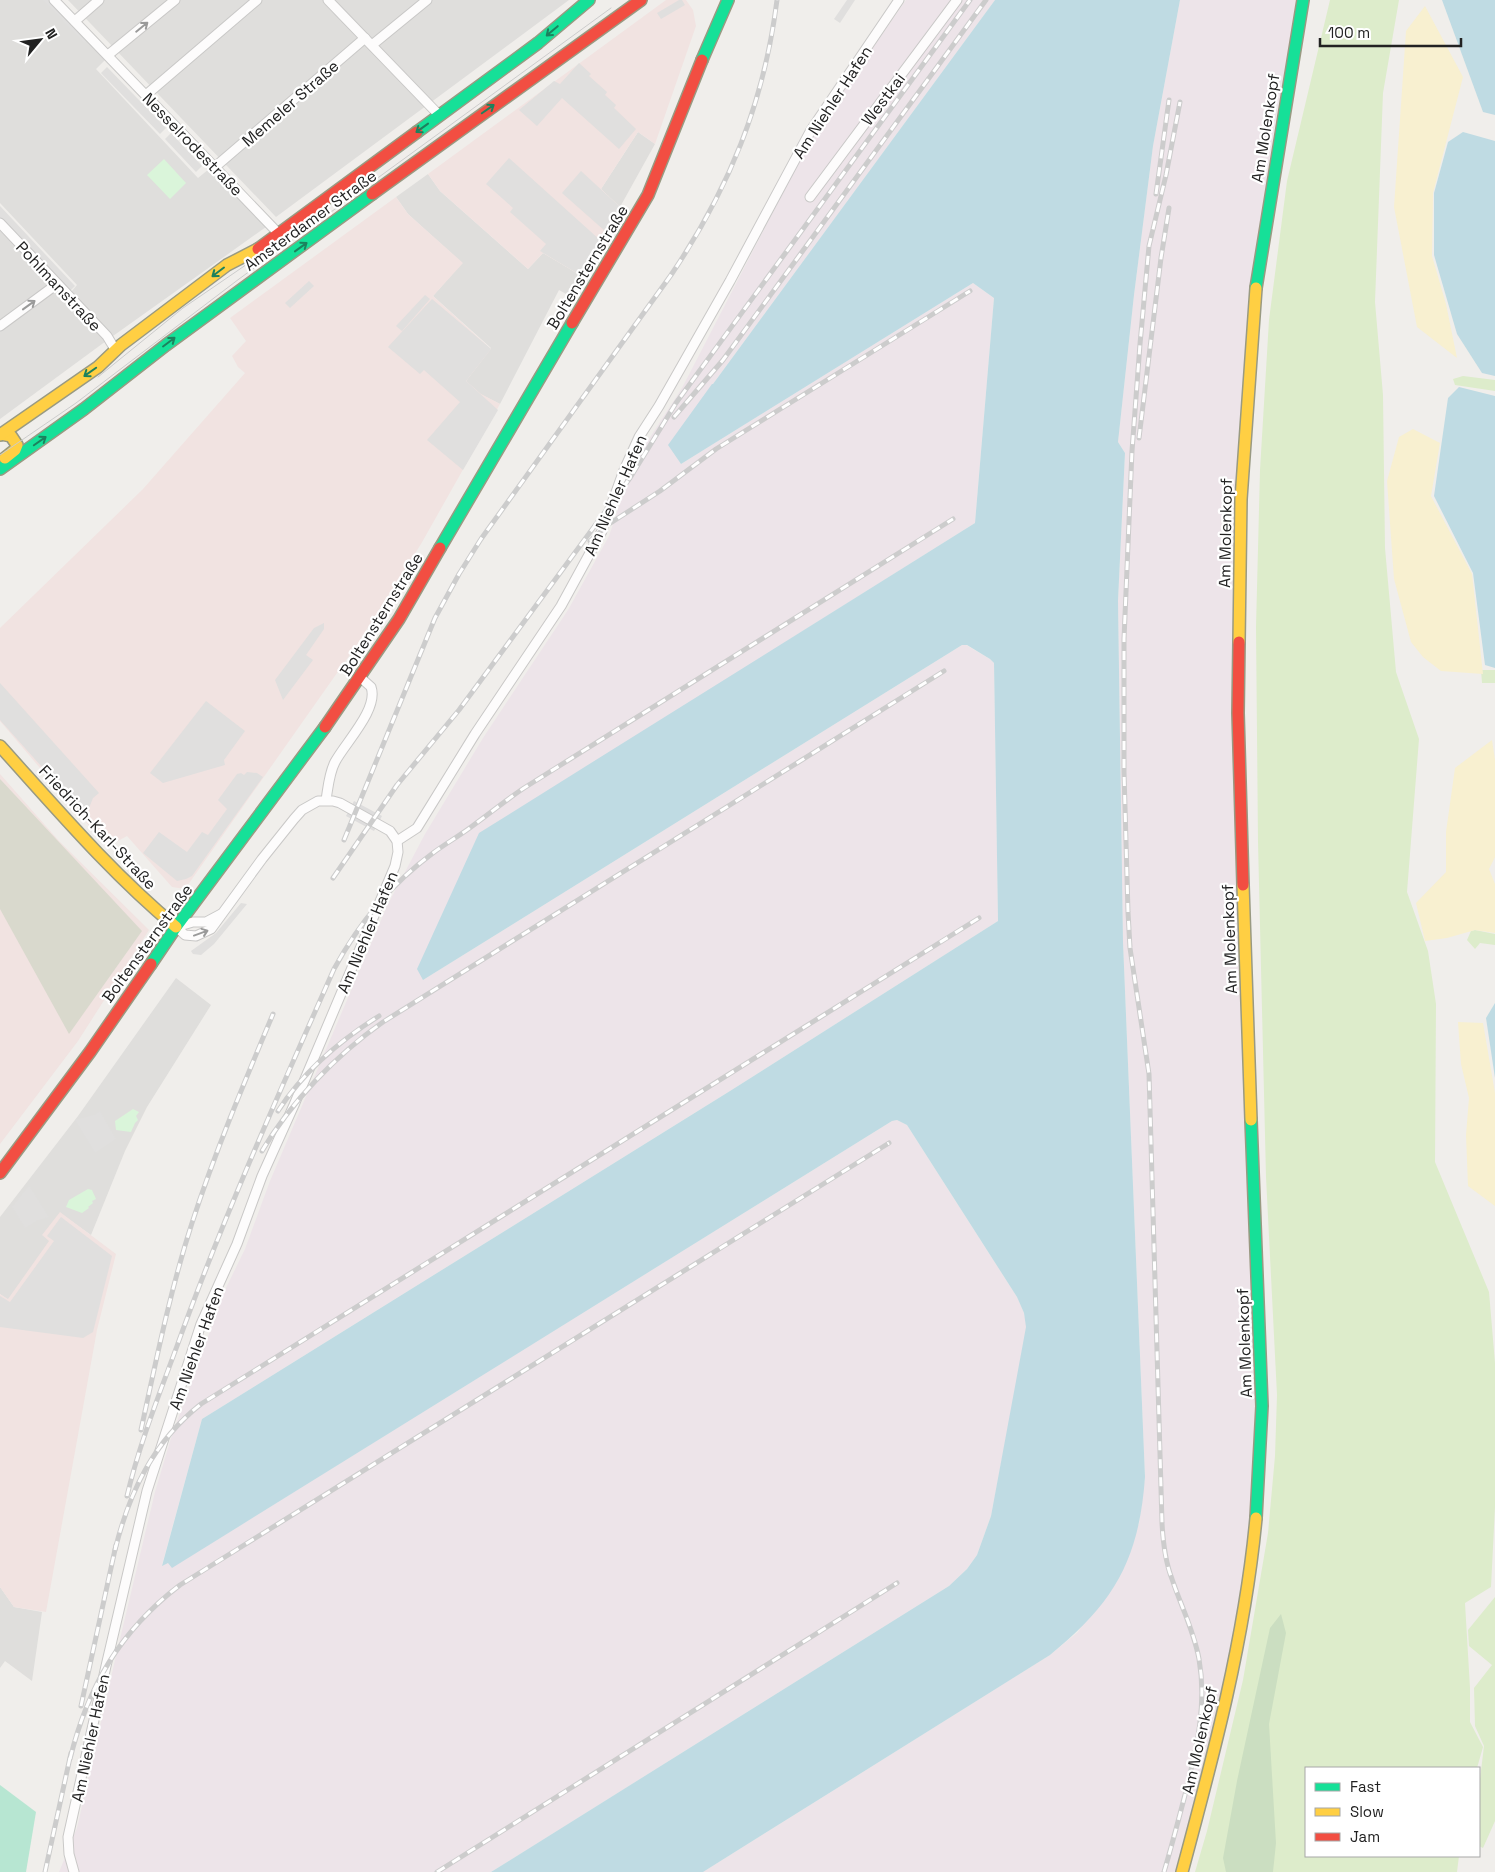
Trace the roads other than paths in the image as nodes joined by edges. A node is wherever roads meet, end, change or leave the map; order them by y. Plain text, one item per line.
1 (54, 0) edge
2 (99, 0) edge
3 (175, 0) edge
4 (256, 0) edge
5 (428, 0) edge
6 (590, 0) edge
7 (620, 0) edge
8 (641, 0) edge
9 (718, 0) edge
10 (728, 0) edge
11 (899, 0) edge
12 (957, 0) edge
13 (1303, 0) edge
14 (332, 1) edge
15 (75, 21) junction
16 (611, 21) junction
17 (714, 29) junction
18 (365, 38) junction
19 (372, 45) junction
20 (108, 55) junction
21 (146, 95) junction
22 (440, 115) junction
23 (215, 167) junction
24 (810, 197) dead end
25 (0, 223) edge
26 (279, 234) junction
27 (57, 284) junction
28 (0, 326) edge
29 (116, 351) junction
30 (0, 434) edge
31 (0, 462) edge
32 (0, 468) edge
33 (361, 678) junction
34 (0, 746) edge
35 (326, 800) junction
36 (396, 841) junction
37 (221, 914) junction
38 (176, 927) junction
39 (0, 1172) edge
40 (74, 1872) edge
41 (1182, 1872) edge

1 - 15 street, Nesselrodestraße
2 - 15 street
20 -> 3 street
4 - 21 street
5 - 19 street
6 -> 22 main road, Amsterdamer Straße
7 - 16 main road
8 - 16 main road, Amsterdamer Straße
9 - 17 main road, Boltensternstraße
10 - 17 main road, Boltensternstraße
11 - 36 street, Am Niehler Hafen
12 - 24 street, Westkai
13 - 41 main road, Am Molenkopf
14 - 18 street
15 - 20 street, Nesselrodestraße
32 -> 16 main road, Amsterdamer Straße
17 - 33 main road, Boltensternstraße
18 - 19 street
18 - 23 street, Memeler Straße
19 - 22 street
20 - 21 street, Nesselrodestraße
21 - 23 street, Nesselrodestraße
22 -> 26 main road, Amsterdamer Straße
23 - 26 street, Nesselrodestraße
25 - 27 street, Pohlmanstraße
26 -> 29 main road, Amsterdamer Straße
28 -> 27 street
27 - 29 street, Pohlmanstraße
29 -> 30 main road, Amsterdamer Straße
30 - 31 main road
33 - 35 street
33 - 38 main road, Boltensternstraße
34 - 38 main road, Friedrich-Karl-Straße
35 - 36 street
35 - 37 street
36 - 40 street, Am Niehler Hafen
37 - 38 street
38 -> 37 street
38 - 39 main road, Boltensternstraße

